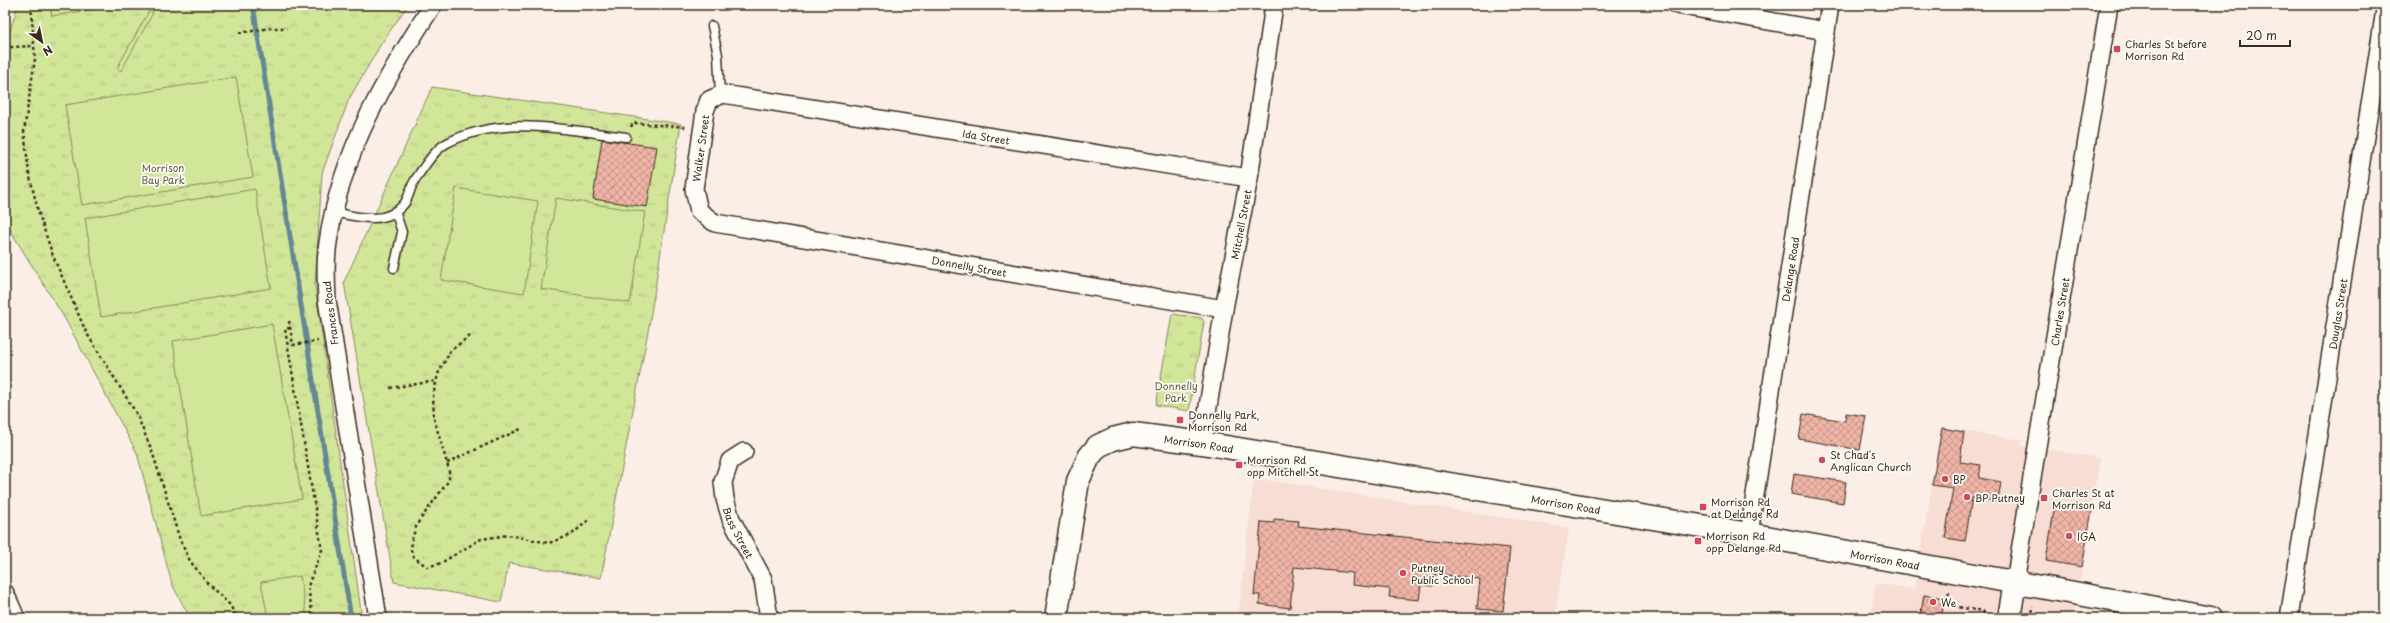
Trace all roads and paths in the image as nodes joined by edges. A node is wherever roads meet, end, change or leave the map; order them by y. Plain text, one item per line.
1 (31, 5) edge
2 (433, 5) edge
3 (1274, 5) edge
4 (1677, 5) edge
5 (1830, 5) edge
6 (2109, 5) edge
7 (2385, 10) edge
8 (712, 26) dead end
9 (287, 28) dead end
10 (1826, 31) junction
11 (239, 33) dead end
12 (34, 46) junction
13 (5, 50) edge
14 (722, 95) junction
15 (633, 123) dead end
16 (682, 126) dead end
17 (626, 137) dead end
18 (1249, 178) junction
19 (395, 211) junction
20 (333, 212) junction
21 (715, 223) joint
22 (394, 268) dead end
23 (1224, 309) junction
24 (289, 321) dead end
25 (290, 328) junction
26 (470, 336) dead end
27 (318, 341) dead end
28 (436, 381) junction
29 (390, 388) dead end
30 (521, 429) dead end
31 (1202, 443) junction
32 (744, 452) dead end
33 (447, 463) junction
34 (590, 519) dead end
35 (1750, 534) junction
36 (2015, 582) junction
37 (1949, 592) dead end
38 (5, 593) edge
39 (2033, 606) dead end
40 (16, 618) edge
41 (237, 618) edge
42 (313, 618) edge
43 (378, 618) edge
44 (769, 618) edge
45 (1056, 618) edge
46 (1987, 618) edge
47 (2009, 618) edge
48 (2032, 618) edge
49 (2210, 618) edge
50 (2289, 618) edge

1 - 12 path
2 - 20 street, Frances Road
3 - 18 street, Mitchell Street
4 - 10 street
5 - 10 street, Delange Road
6 - 36 street, Charles Street
7 - 50 street, Douglas Street
8 - 14 lane
9 - 11 path
10 - 35 street, Delange Road
12 - 13 path
12 - 41 path
14 - 18 street, Ida Street
14 - 21 street, Walker Street
15 - 16 path
17 - 19 lane
18 - 23 street, Mitchell Street
19 - 20 lane
19 - 22 lane
20 - 43 street, Frances Road
21 - 23 street, Donnelly Street
23 - 31 street, Mitchell Street
24 - 25 path
25 - 27 path
25 - 42 path
26 - 28 path
28 - 29 path
28 - 33 path
30 - 33 path
31 - 35 street, Morrison Road
31 - 45 street, Morrison Road
32 - 44 street, Bass Street
33 - 34 path
35 - 36 street, Morrison Road
36 - 47 street, Charles Street
36 - 49 street, Morrison Road
37 - 46 path
38 - 40 street
39 - 48 path

